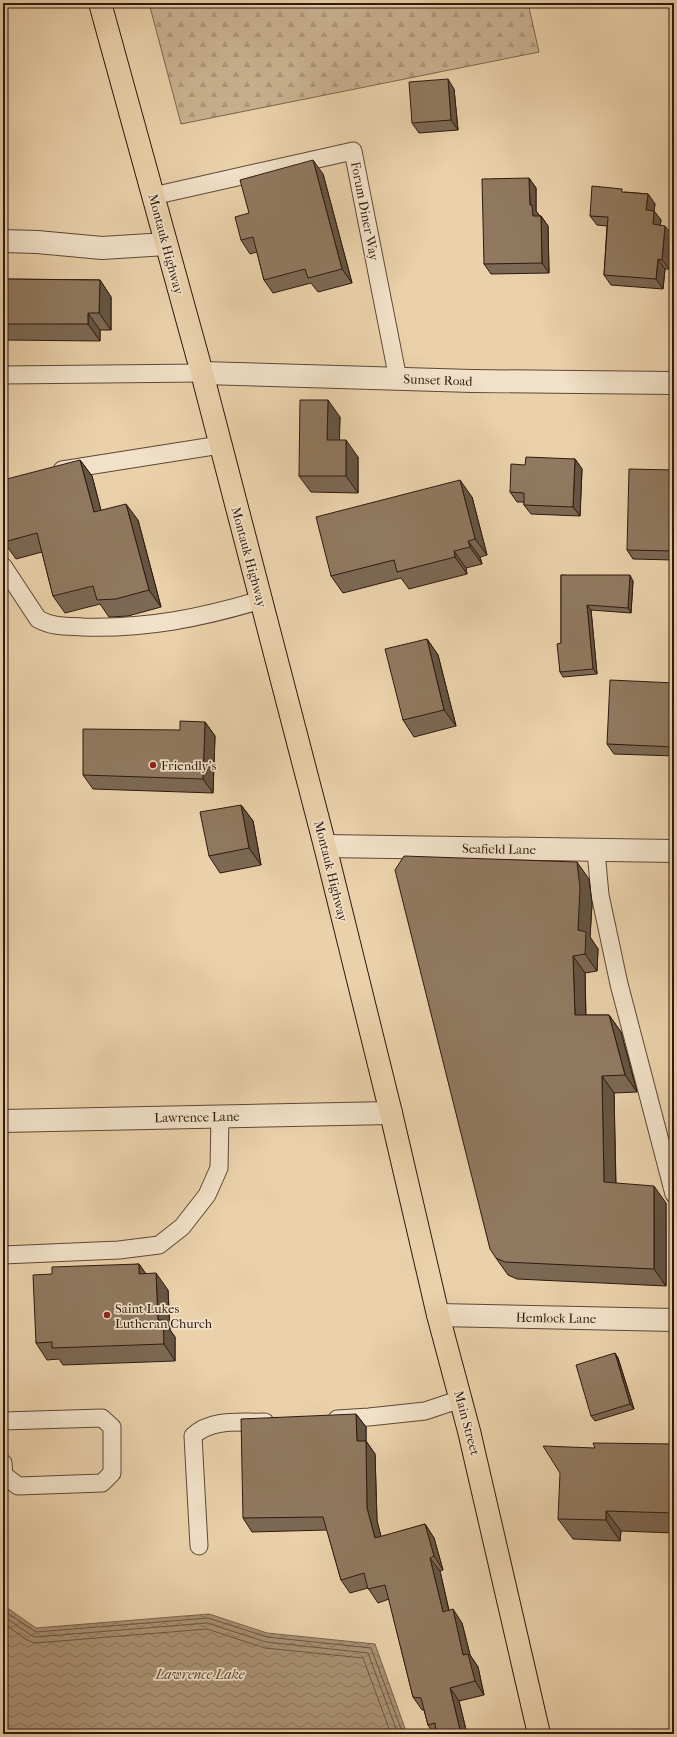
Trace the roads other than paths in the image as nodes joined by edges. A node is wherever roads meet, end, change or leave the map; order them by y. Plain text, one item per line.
1 (100, 3) edge
2 (153, 196) junction
3 (3, 241) edge
4 (166, 244) junction
5 (202, 372) junction
6 (3, 374) edge
7 (398, 379) junction
8 (674, 383) edge
9 (220, 445) junction
10 (48, 472) edge
11 (3, 566) edge
12 (261, 600) junction
13 (324, 846) junction
14 (596, 851) junction
15 (674, 852) edge
16 (391, 1113) junction
17 (220, 1116) junction
18 (3, 1121) edge
19 (674, 1194) edge
20 (3, 1255) edge
21 (438, 1315) junction
22 (674, 1320) edge
23 (461, 1399) junction
24 (322, 1419) edge
25 (3, 1421) edge
26 (283, 1421) edge
27 (3, 1463) edge
28 (199, 1546) dead end
29 (539, 1734) edge

1 - 2 main road, Montauk Highway
2 - 4 main road, Montauk Highway
2 - 7 lane, Forum Diner Way
3 - 4 street
4 - 5 main road, Montauk Highway
5 - 6 lane
5 - 7 street, Sunset Road
5 - 9 main road, Montauk Highway
7 - 8 street, Sunset Road
9 - 10 lane
9 - 12 main road, Montauk Highway
11 - 12 lane
12 - 13 main road, Montauk Highway
13 - 14 street, Seafield Lane
13 - 16 main road, Montauk Highway
14 - 15 street, Seafield Lane
14 - 19 lane
16 - 17 street, Lawrence Lane
16 - 21 main road, Main Street
17 - 18 street, Lawrence Lane
17 - 20 lane
21 - 22 street, Hemlock Lane
21 - 23 main road, Main Street
23 - 24 lane
23 - 29 main road, Main Street
25 - 27 lane
26 - 28 lane

